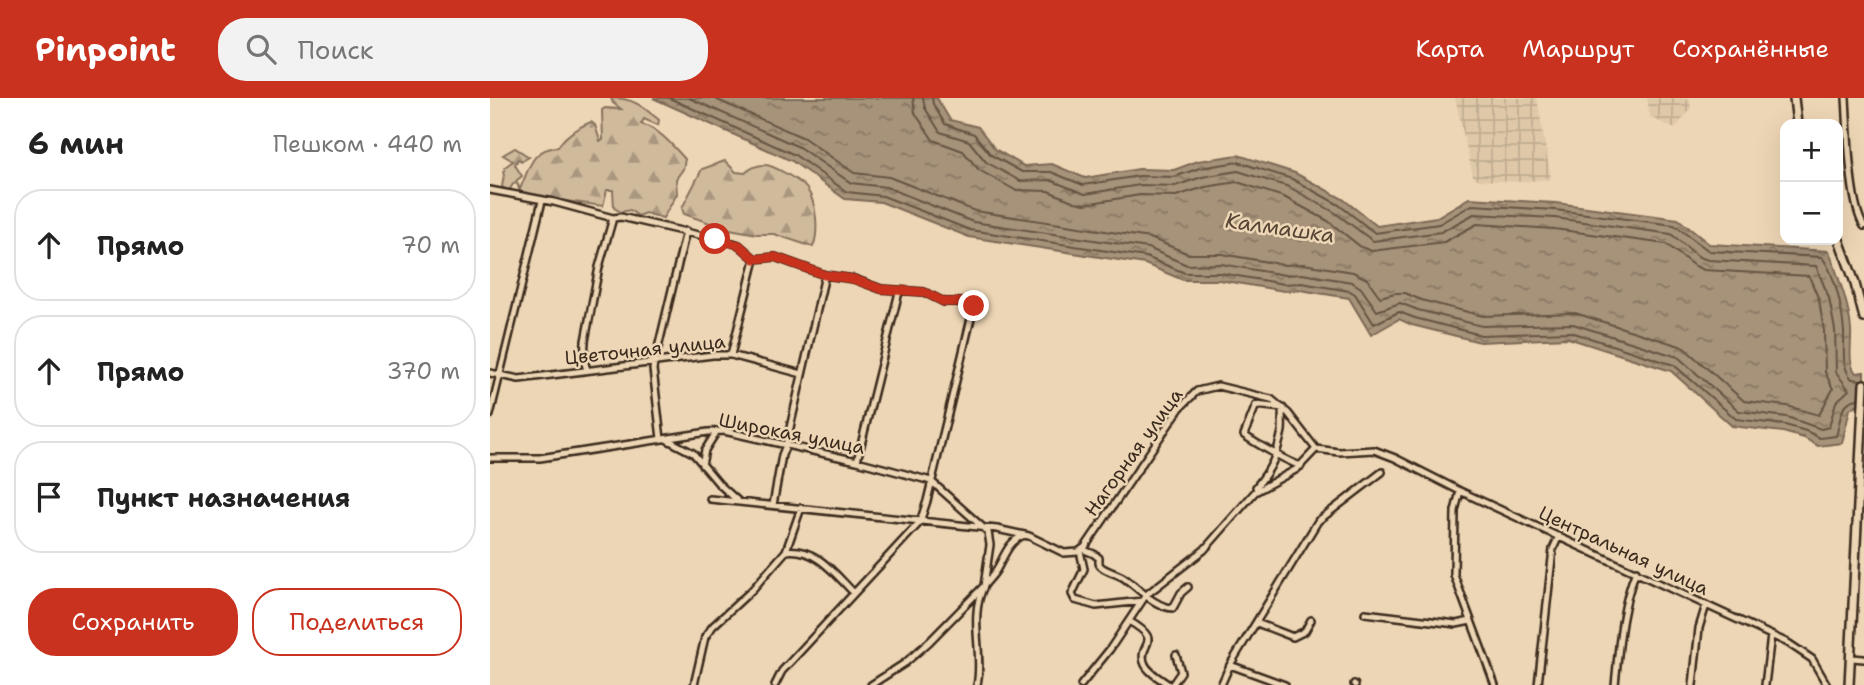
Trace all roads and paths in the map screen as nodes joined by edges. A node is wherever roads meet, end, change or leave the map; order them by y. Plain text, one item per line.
1 (1794, 98) edge
2 (1846, 98) edge
3 (1796, 119) edge
4 (490, 190) edge
5 (541, 201) junction
6 (613, 218) junction
7 (1864, 226) edge
8 (686, 231) junction
9 (1841, 245) edge
10 (755, 259) junction
11 (825, 275) junction
12 (899, 292) junction
13 (1864, 318) edge
14 (731, 355) junction
15 (656, 362) junction
16 (587, 370) junction
17 (490, 373) edge
18 (802, 374) junction
19 (501, 376) junction
20 (1864, 384) edge
21 (1283, 408) junction
22 (490, 415) edge
23 (1863, 417) edge
24 (717, 431) junction
25 (663, 439) junction
26 (786, 445) junction
27 (1316, 449) junction
28 (1275, 452) junction
29 (490, 458) edge
30 (857, 461) junction
31 (702, 465) junction
32 (1301, 466) junction
33 (1382, 472) dead end
34 (1862, 478) edge
35 (931, 481) junction
36 (1257, 491) junction
37 (1460, 491) junction
38 (710, 499) dead end
39 (739, 502) junction
40 (773, 505) junction
41 (801, 508) junction
42 (920, 522) junction
43 (986, 528) junction
44 (1024, 535) junction
45 (1559, 536) junction
46 (1082, 549) junction
47 (786, 551) junction
48 (1636, 571) junction
49 (984, 586) junction
50 (1188, 587) dead end
51 (854, 593) junction
52 (1146, 596) junction
53 (1142, 601) junction
54 (1706, 605) junction
55 (1365, 613) dead end
56 (1311, 620) dead end
57 (1129, 621) junction
58 (1471, 621) junction
59 (1256, 623) junction
60 (1771, 635) junction
61 (1176, 655) dead end
62 (1852, 658) junction
63 (1864, 659) edge
64 (1230, 665) junction
65 (873, 683) edge
66 (694, 685) edge
67 (775, 685) edge
68 (977, 685) edge
69 (1081, 685) edge
70 (1171, 685) edge
71 (1221, 685) edge
72 (1285, 685) edge
73 (1495, 685) edge
74 (1538, 685) edge
75 (1615, 685) edge
76 (1693, 685) edge
77 (1765, 685) edge
78 (1827, 685) edge
79 (1849, 685) edge

1 - 3 main road
2 - 7 street
4 - 5 street
5 - 6 street
5 - 19 street
6 - 8 street
6 - 16 street
8 - 10 street
8 - 15 street
9 - 13 main road
10 - 11 street
10 - 14 street
11 - 12 street
11 - 18 street
12 - 30 street
12 - 35 street
14 - 15 street, Цветочная улица
14 - 18 street, Цветочная улица
15 - 16 street, Цветочная улица
15 - 25 street
16 - 19 street, Цветочная улица
17 - 19 street, Цветочная улица
18 - 26 street
19 - 22 street
20 - 23 main road
21 - 27 street, Нагорная улица
21 - 28 street
21 - 28 street
21 - 46 street, Нагорная улица
23 - 34 main road
24 - 25 street, Широкая улица
24 - 26 street, Широкая улица
24 - 31 street
25 - 29 street, Широкая улица
25 - 31 street
26 - 30 street, Широкая улица
26 - 40 street
27 - 32 street
27 - 37 street, Центральная улица
28 - 32 street
28 - 36 street
30 - 35 street, Широкая улица
31 - 39 street
32 - 36 street
33 - 59 street
34 - 62 main road
35 - 42 street
35 - 43 street, Широкая улица
36 - 52 street
37 - 45 street, Центральная улица
37 - 58 street
38 - 39 street
39 - 40 street
40 - 41 street
41 - 42 street
41 - 47 street
42 - 43 street
42 - 51 street
43 - 44 street
43 - 49 street
44 - 46 street
44 - 49 street
45 - 48 street, Центральная улица
45 - 74 street
46 - 52 street
46 - 53 street
47 - 51 street
47 - 66 street
48 - 54 street, Центральная улица
48 - 75 street
49 - 65 street
49 - 68 street
50 - 52 street
51 - 67 street
52 - 53 street
53 - 57 street
54 - 60 street, Центральная улица
54 - 76 street
55 - 58 street
56 - 59 street
57 - 69 street
57 - 70 street
58 - 73 street
59 - 64 street
60 - 77 street
60 - 78 street, Центральная улица
61 - 70 street
62 - 63 street
62 - 79 main road
64 - 71 street
64 - 72 street

